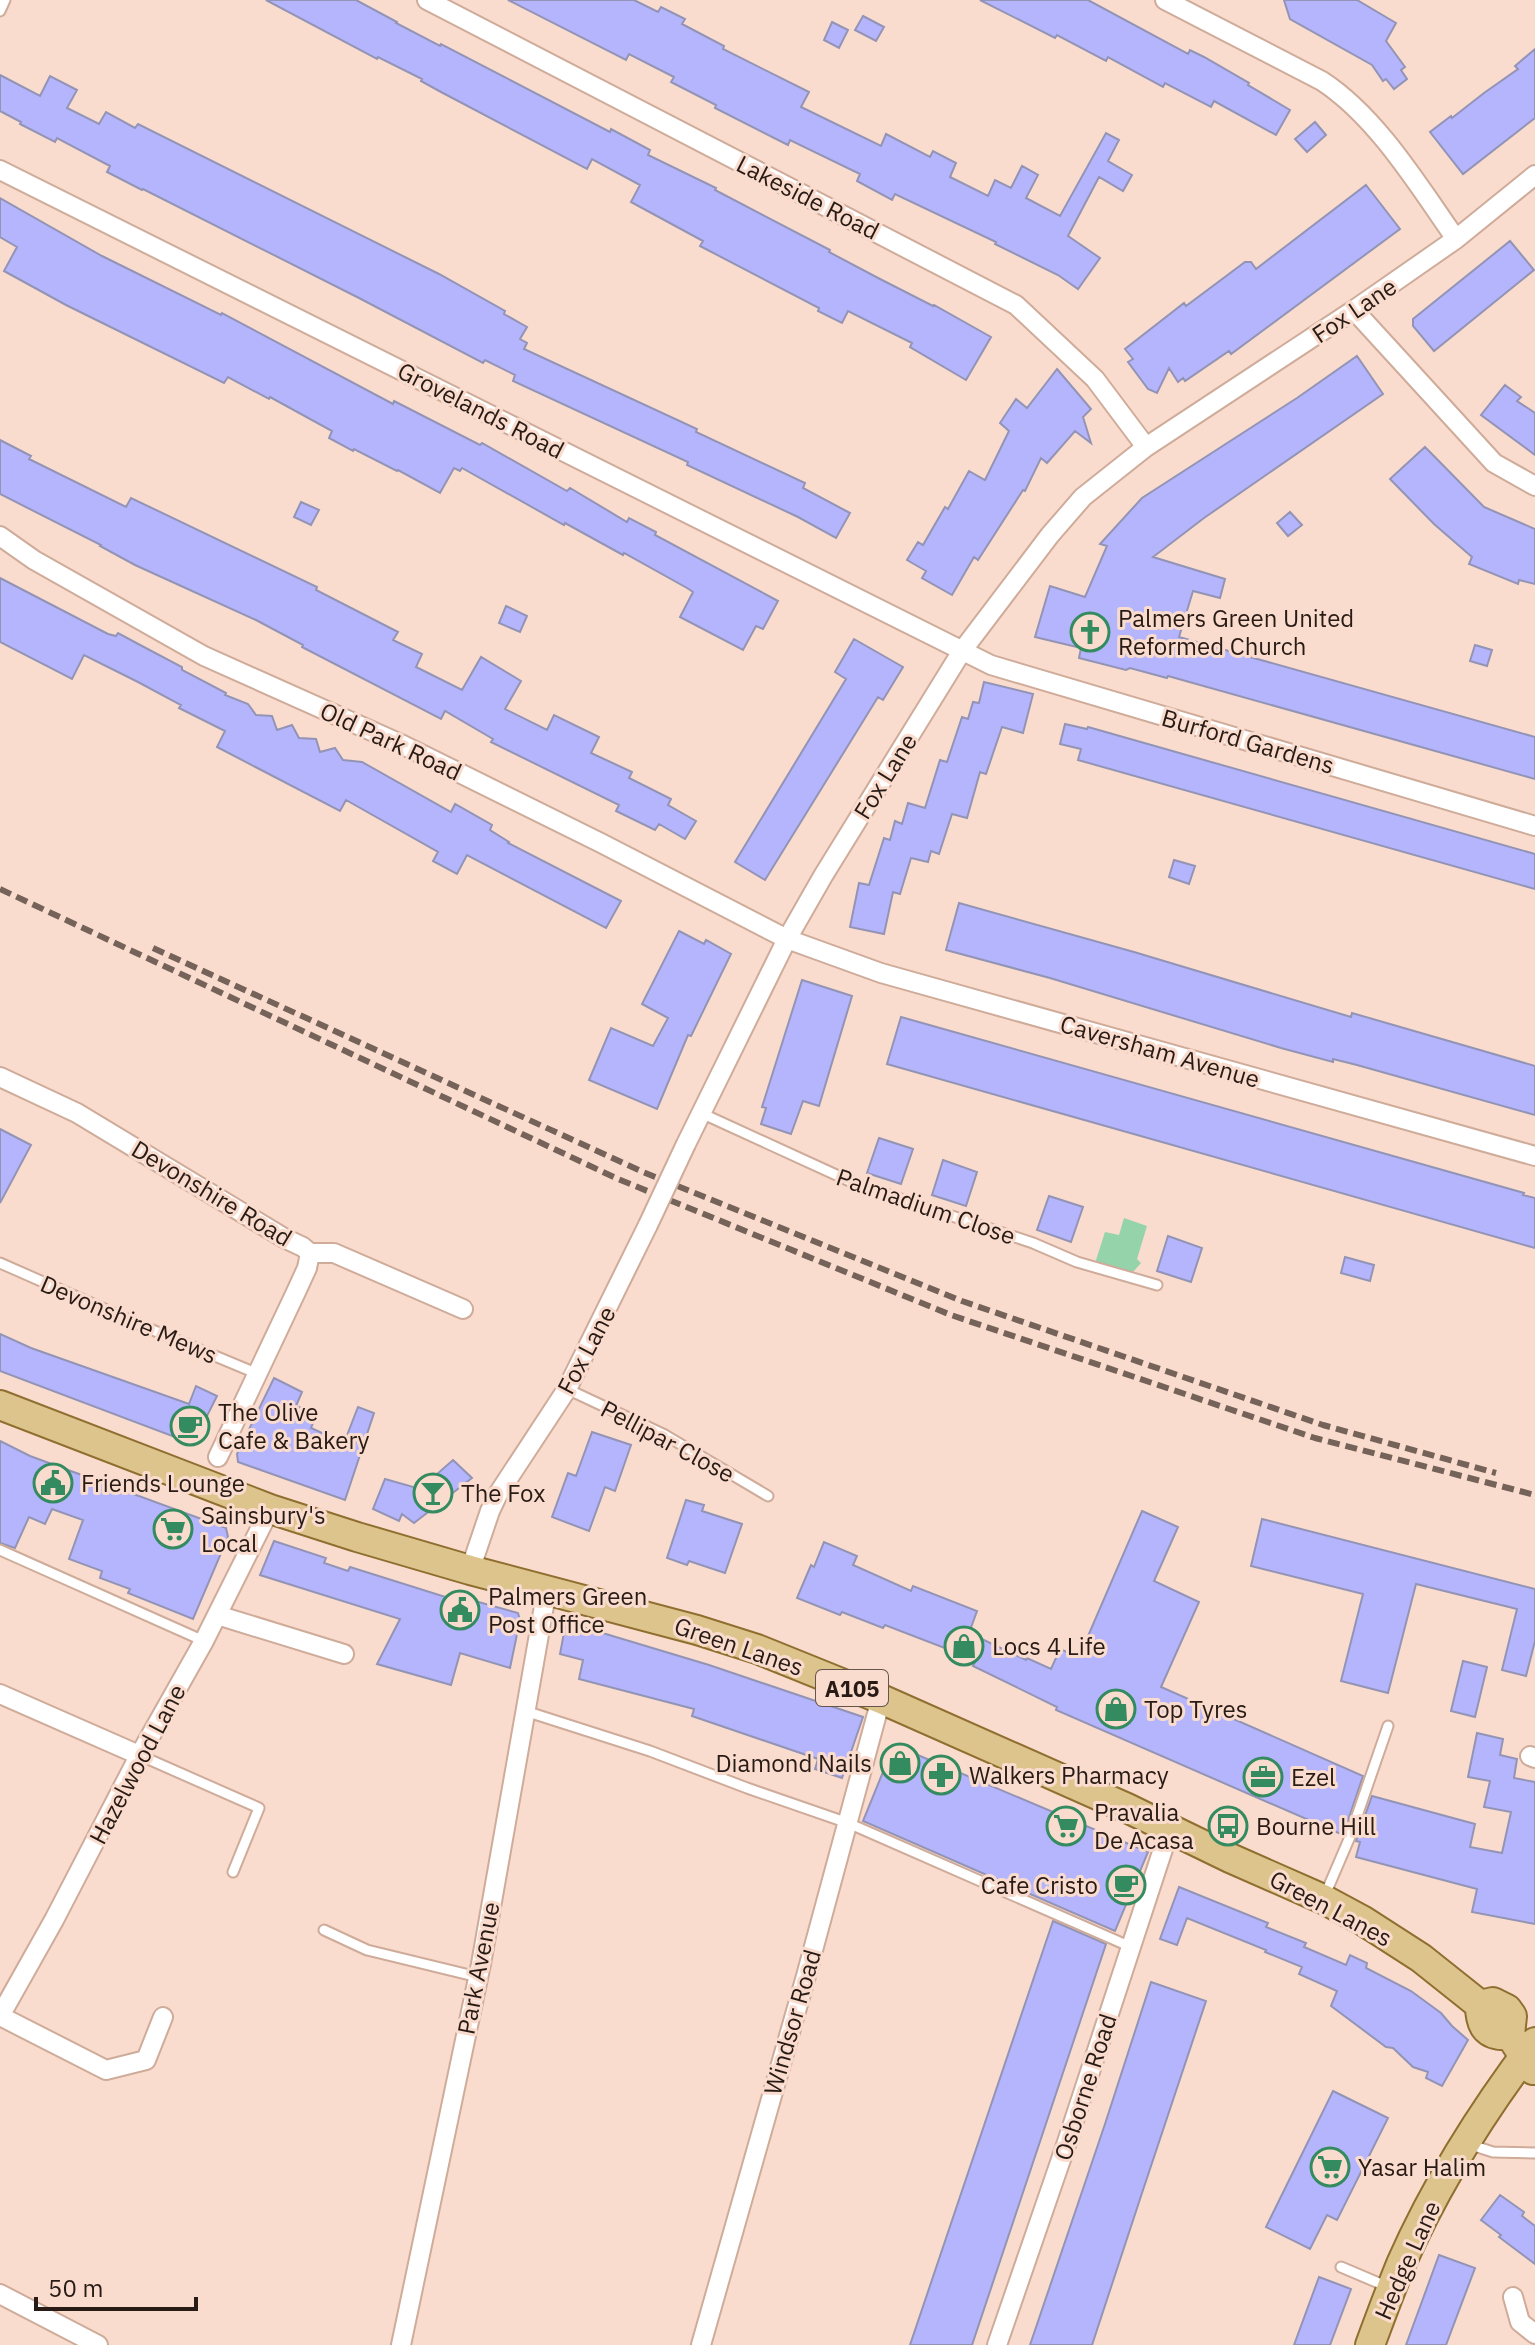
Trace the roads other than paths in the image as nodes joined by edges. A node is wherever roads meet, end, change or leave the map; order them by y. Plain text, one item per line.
1 (5, 0) edge
2 (427, 0) edge
3 (1165, 0) edge
4 (0, 11) edge
5 (0, 170) edge
6 (1535, 175) edge
7 (1456, 239) junction
8 (1354, 310) junction
9 (1146, 447) junction
10 (1535, 486) edge
11 (0, 536) edge
12 (962, 651) junction
13 (1535, 826) edge
14 (787, 939) junction
15 (0, 1077) edge
16 (701, 1113) junction
17 (1535, 1156) edge
18 (310, 1253) junction
19 (0, 1263) edge
20 (1157, 1285) dead end
21 (463, 1309) dead end
22 (259, 1374) junction
23 (567, 1389) junction
24 (0, 1405) edge
25 (218, 1457) dead end
26 (768, 1496) dead end
27 (270, 1509) junction
28 (0, 1550) edge
29 (470, 1570) junction
30 (547, 1589) junction
31 (217, 1615) junction
32 (204, 1641) junction
33 (344, 1654) dead end
34 (0, 1694) edge
35 (881, 1699) junction
36 (525, 1711) junction
37 (1388, 1726) dead end
38 (139, 1755) junction
39 (848, 1823) junction
40 (1172, 1828) junction
41 (233, 1872) dead end
42 (1323, 1899) junction
43 (324, 1930) dead end
44 (1131, 1947) junction
45 (478, 1977) junction
46 (0, 2016) edge
47 (163, 2017) dead end
48 (1526, 2051) edge
49 (1467, 2143) junction
50 (1535, 2153) edge
51 (1341, 2267) dead end
52 (1392, 2288) junction
53 (0, 2294) edge
54 (1513, 2297) dead end
55 (1535, 2334) edge
56 (98, 2345) edge
57 (401, 2345) edge
58 (701, 2345) edge
59 (997, 2345) edge
60 (1370, 2345) edge

1 - 4 lane
2 - 9 street, Lakeside Road
3 - 7 street
5 - 12 street, Grovelands Road
6 - 7 street, Fox Lane
7 - 8 street, Fox Lane
8 - 9 street, Fox Lane
8 - 10 street
9 - 12 street, Fox Lane
11 - 14 street, Old Park Road
12 - 13 street, Burford Gardens
12 - 14 street, Fox Lane
14 - 16 street, Fox Lane
14 - 17 street, Caversham Avenue
15 - 18 street, Devonshire Road
16 - 20 lane, Palmadium Close
16 - 23 street, Fox Lane, bridge
18 - 21 street
18 - 22 street, Devonshire Road
19 - 22 lane, Devonshire Mews
22 - 25 street, Devonshire Road
23 - 26 lane, Pellipar Close
23 - 29 street, Fox Lane
24 - 27 main road, Green Lanes / A105
27 - 29 main road, Green Lanes / A105
27 - 31 street, Hazelwood Lane
28 - 32 lane
29 - 30 main road, Green Lanes / A105
30 - 35 main road, Green Lanes / A105
30 - 36 street, Park Avenue
31 - 32 street, Hazelwood Lane
31 - 33 street
32 - 38 street, Hazelwood Lane
34 - 38 street
35 - 39 street, Windsor Road
35 - 40 main road, Green Lanes / A105
36 - 39 lane
36 - 45 street, Park Avenue
37 - 42 lane
38 - 41 lane
38 - 46 street, Hazelwood Lane
39 - 44 lane
39 - 58 street, Windsor Road
40 - 42 main road, Green Lanes / A105
40 - 44 street, Osborne Road
42 - 48 main road, Green Lanes / A105
43 - 45 lane
44 - 59 street, Osborne Road
45 - 57 street, Park Avenue
46 - 47 street
48 - 49 main road, Hedge Lane
49 - 50 lane
49 - 52 main road, Hedge Lane
51 - 52 lane
52 - 60 main road, Hedge Lane
53 - 56 street
54 - 55 street

